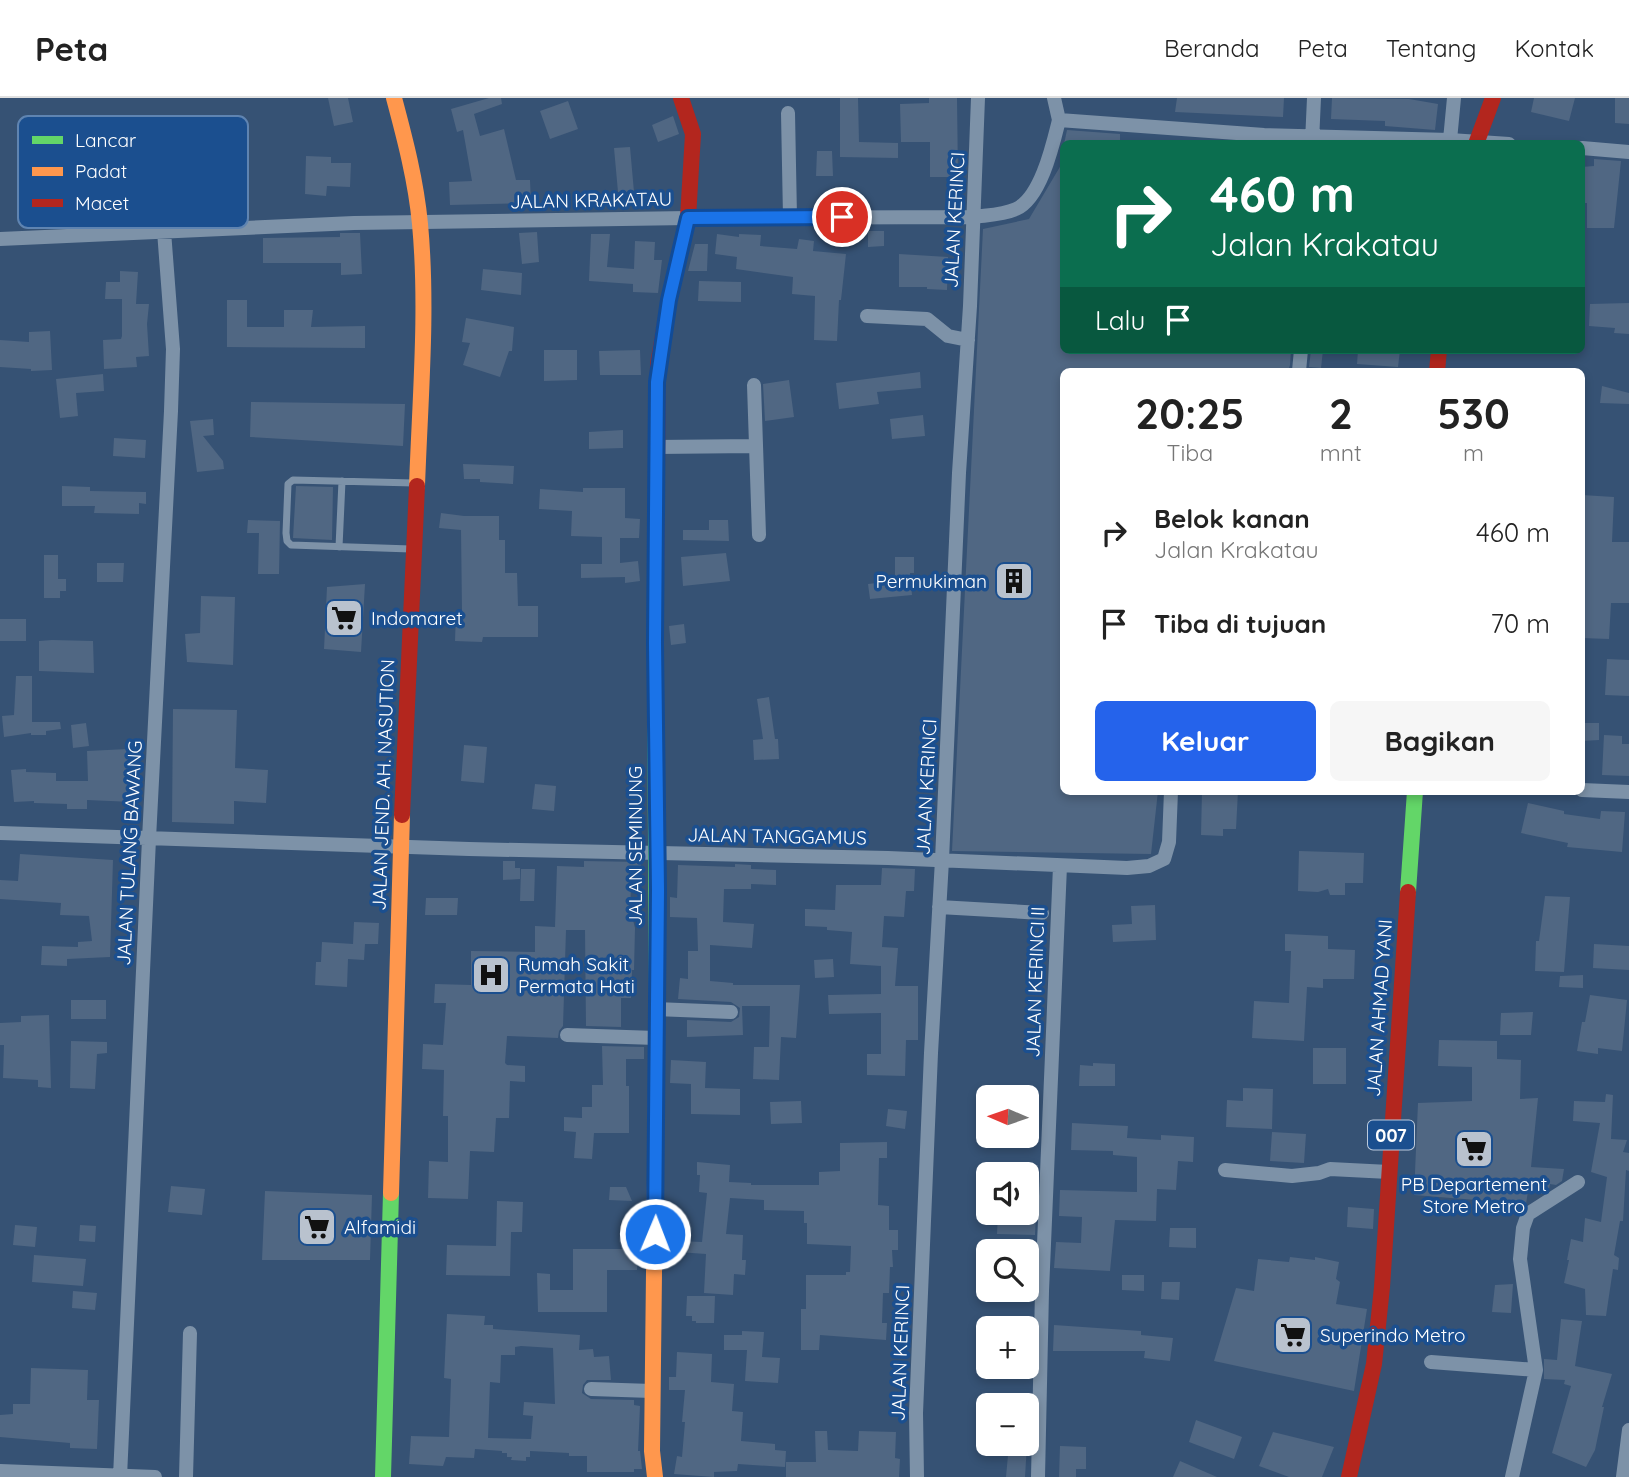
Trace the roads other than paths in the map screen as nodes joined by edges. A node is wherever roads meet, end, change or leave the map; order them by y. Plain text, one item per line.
1 (394, 98) edge
2 (681, 98) edge
3 (978, 98) edge
4 (1054, 98) edge
5 (1314, 98) edge
6 (1454, 98) edge
7 (1493, 98) edge
8 (788, 113) dead end
9 (1059, 120) junction
10 (1312, 139) edge
11 (1450, 140) joint
12 (1477, 140) edge
13 (1585, 148) edge
14 (1629, 152) edge
15 (790, 217) junction
16 (973, 217) junction
17 (688, 218) junction
18 (421, 222) junction
19 (164, 232) junction
20 (0, 239) edge
21 (867, 316) dead end
22 (968, 340) junction
23 (754, 385) dead end
24 (755, 446) junction
25 (656, 447) junction
26 (342, 481) junction
27 (418, 483) junction
28 (759, 535) dead end
29 (339, 547) junction
30 (415, 549) junction
31 (1585, 789) edge
32 (1629, 792) edge
33 (1171, 795) edge
34 (1415, 795) edge
35 (0, 833) edge
36 (149, 839) junction
37 (401, 845) junction
38 (658, 853) junction
39 (942, 860) junction
40 (1060, 866) junction
41 (939, 907) junction
42 (1042, 914) dead end
43 (655, 1009) junction
44 (730, 1012) dead end
45 (568, 1035) dead end
46 (656, 1038) junction
47 (1225, 1170) dead end
48 (1389, 1172) junction
49 (1578, 1182) dead end
50 (190, 1334) dead end
51 (1431, 1362) dead end
52 (1536, 1370) junction
53 (591, 1390) dead end
54 (652, 1391) junction
55 (1629, 1430) edge
56 (0, 1471) edge
57 (120, 1476) edge
58 (155, 1477) edge
59 (186, 1477) edge
60 (383, 1477) edge
61 (655, 1477) edge
62 (917, 1477) edge
63 (1038, 1477) edge
64 (1349, 1477) edge
65 (1513, 1477) edge
66 (1623, 1477) edge

1 - 18 main road, JALAN JEND. AH. NASUTION
2 - 17 main road, JALAN SEMINUNG
3 - 16 street, JALAN KERINCI
4 - 9 street
5 - 10 street
6 - 11 street
7 - 12 main road
8 - 15 street
9 - 10 street
9 - 16 street, JALAN KRAKATAU
10 - 11 street
13 - 14 street
15 - 16 street, JALAN KRAKATAU
15 - 17 street, JALAN KRAKATAU
16 - 22 street, JALAN KERINCI
17 - 18 street, JALAN KRAKATAU
17 - 25 main road, JALAN SEMINUNG
18 - 19 street, JALAN KRAKATAU
18 - 27 main road, JALAN JEND. AH. NASUTION
19 - 20 street, JALAN KRAKATAU
19 - 36 street, JALAN TULANG BAWANG
21 - 22 street
22 - 39 street, JALAN KERINCI
23 - 24 street
24 - 25 street
24 - 28 street
25 - 38 main road, JALAN SEMINUNG
26 - 27 lane
26 - 29 lane
26 - 29 lane
27 - 30 main road, JALAN JEND. AH. NASUTION
29 - 30 lane
30 - 37 main road, JALAN JEND. AH. NASUTION
31 - 32 street
33 - 40 street, JALAN TANGGAMUS
34 - 48 main road, JALAN AHMAD YANI / 007
35 - 36 street, JALAN TANGGAMUS
36 - 37 street, JALAN TANGGAMUS
36 - 57 street, JALAN TULANG BAWANG
37 - 38 street, JALAN TANGGAMUS
37 - 60 main road, JALAN JEND. AH. NASUTION
38 - 39 street, JALAN TANGGAMUS
38 - 43 main road, JALAN SEMINUNG
39 - 40 street, JALAN TANGGAMUS
39 - 41 street, JALAN KERINCI
40 - 63 street, JALAN KERINCI II
41 - 42 street
41 - 62 street, JALAN KERINCI
43 - 44 street
43 - 46 main road, JALAN SEMINUNG
45 - 46 street
46 - 54 main road, JALAN SEMINUNG
47 - 48 street
48 - 64 main road, JALAN AHMAD YANI / 007
49 - 52 street
50 - 59 street
51 - 52 street
52 - 65 street
53 - 54 street
54 - 61 main road, JALAN SEMINUNG
55 - 66 street
56 - 57 street
57 - 58 street

